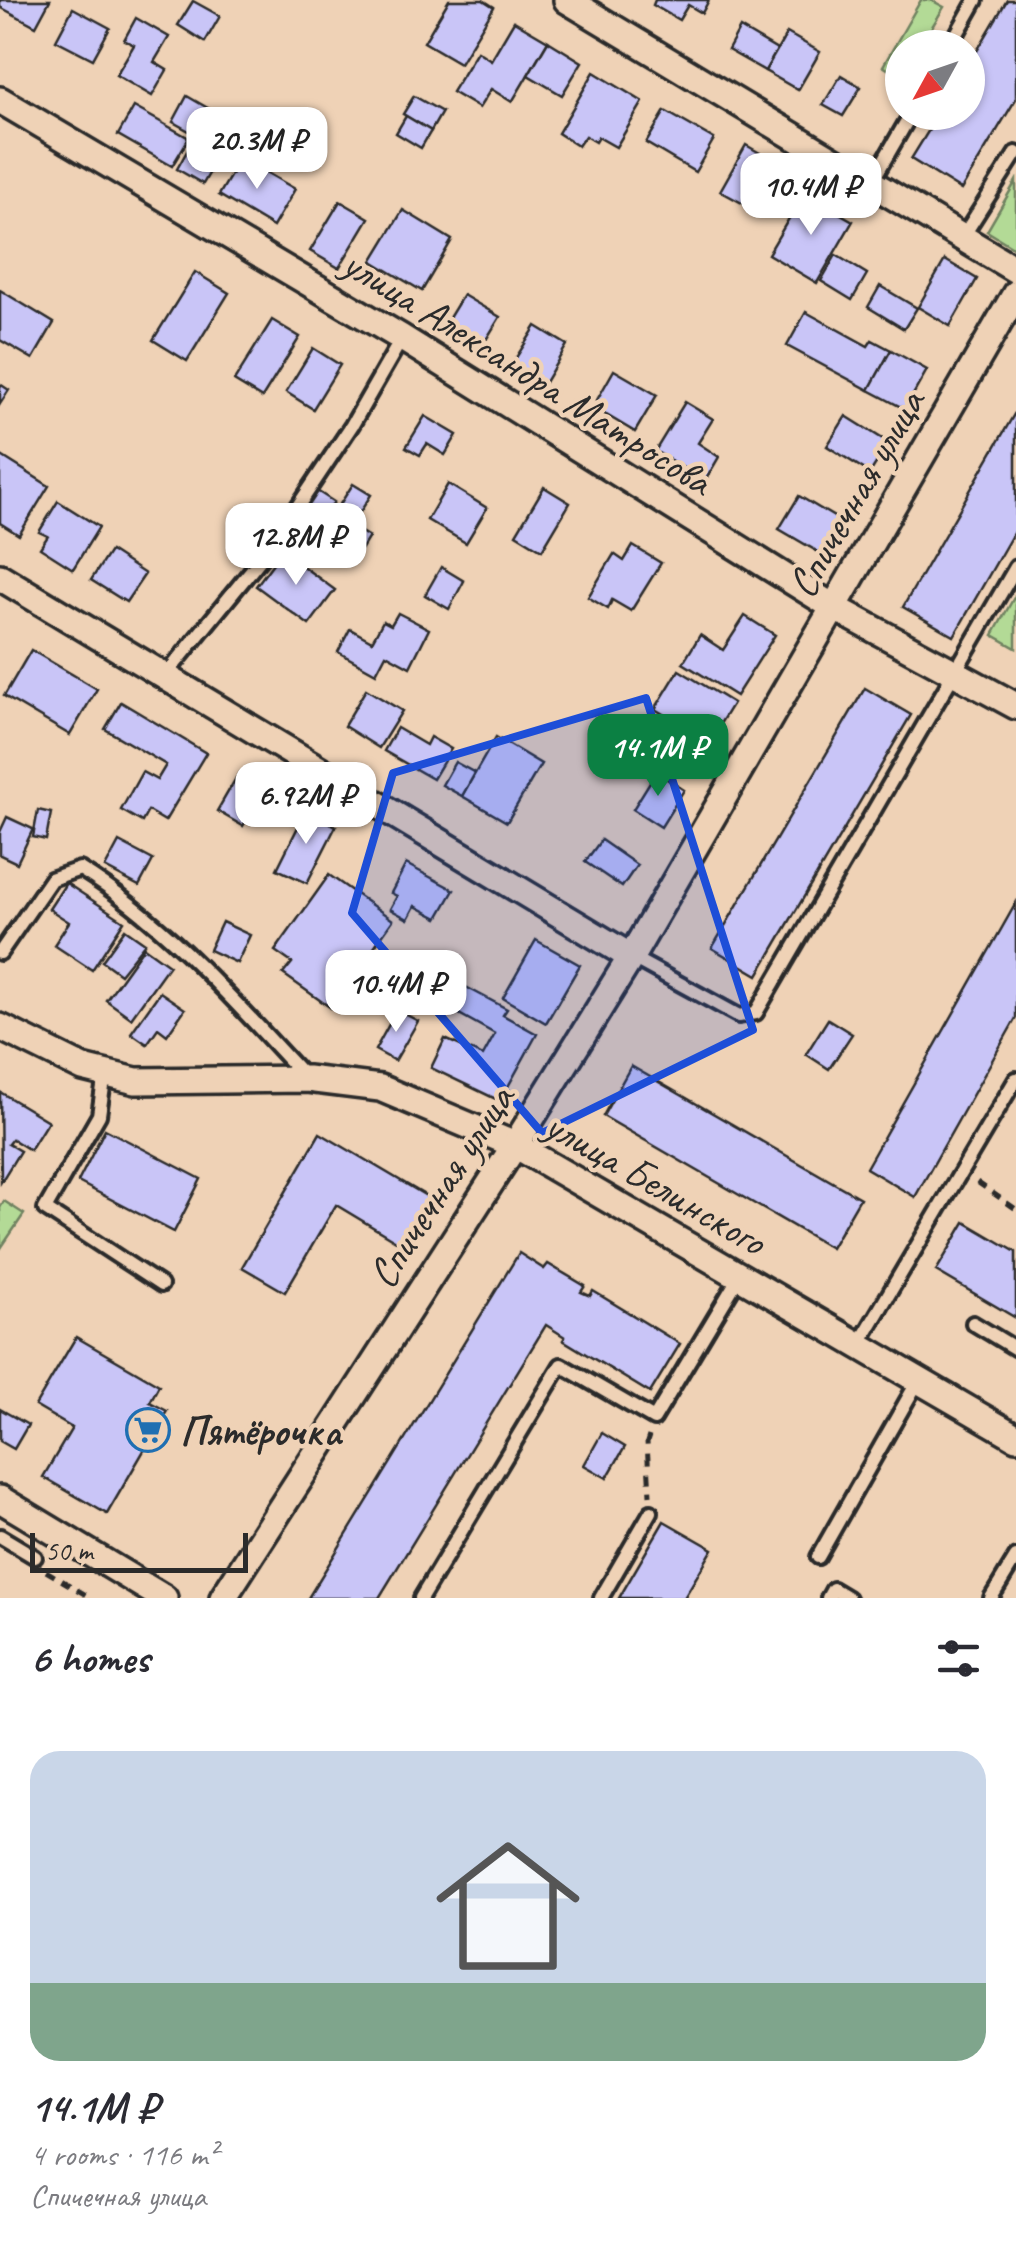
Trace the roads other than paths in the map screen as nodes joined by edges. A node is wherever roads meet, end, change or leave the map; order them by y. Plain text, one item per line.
1 (567, 0) edge
2 (976, 0) edge
3 (959, 30) edge
4 (0, 100) edge
5 (901, 130) edge
6 (1016, 153) edge
7 (871, 182) junction
8 (962, 238) junction
9 (1016, 270) edge
10 (1016, 293) edge
11 (402, 338) junction
12 (1016, 567) edge
13 (0, 577) edge
14 (835, 608) junction
15 (954, 674) junction
16 (165, 676) junction
17 (1016, 706) edge
18 (0, 953) edge
19 (631, 957) junction
20 (0, 1027) edge
21 (106, 1074) junction
22 (307, 1079) junction
23 (1016, 1079) edge
24 (515, 1145) junction
25 (739, 1277) junction
26 (161, 1285) dead end
27 (973, 1323) dead end
28 (858, 1346) junction
29 (1016, 1349) edge
30 (918, 1380) junction
31 (1016, 1437) edge
32 (0, 1499) edge
33 (651, 1512) road end
34 (0, 1536) edge
35 (35, 1557) dead end
36 (818, 1557) dead end
37 (1016, 1557) edge
38 (164, 1598) edge
39 (223, 1598) edge
40 (421, 1598) edge
41 (600, 1598) edge
42 (828, 1598) edge
43 (848, 1598) edge
44 (991, 1598) edge

1 - 7 street
2 - 3 lane
4 - 11 street, улица Александра Матросова
5 - 7 lane
6 - 8 lane
7 - 8 street
8 - 9 street
10 - 14 street, Спичечная улица
11 - 14 street, улица Александра Матросова
11 - 16 lane
12 - 15 lane
13 - 16 street
14 - 15 street, улица Александра Матросова
14 - 19 street, Спичечная улица
15 - 17 street, улица Александра Матросова
15 - 19 lane
16 - 19 street
18 - 22 lane
19 - 24 street, Спичечная улица
20 - 21 street, улица Белинского
21 - 22 street, улица Белинского
21 - 26 lane
22 - 24 street, улица Белинского
23 - 28 lane
24 - 25 street, улица Белинского
24 - 39 street, Спичечная улица
25 - 28 street, улица Белинского
25 - 40 lane
27 - 29 lane
28 - 30 street, улица Белинского
30 - 31 street, улица Белинского
30 - 36 lane
32 - 38 street
33 - 41 lane
34 - 35 lane
37 - 44 lane
42 - 43 lane

